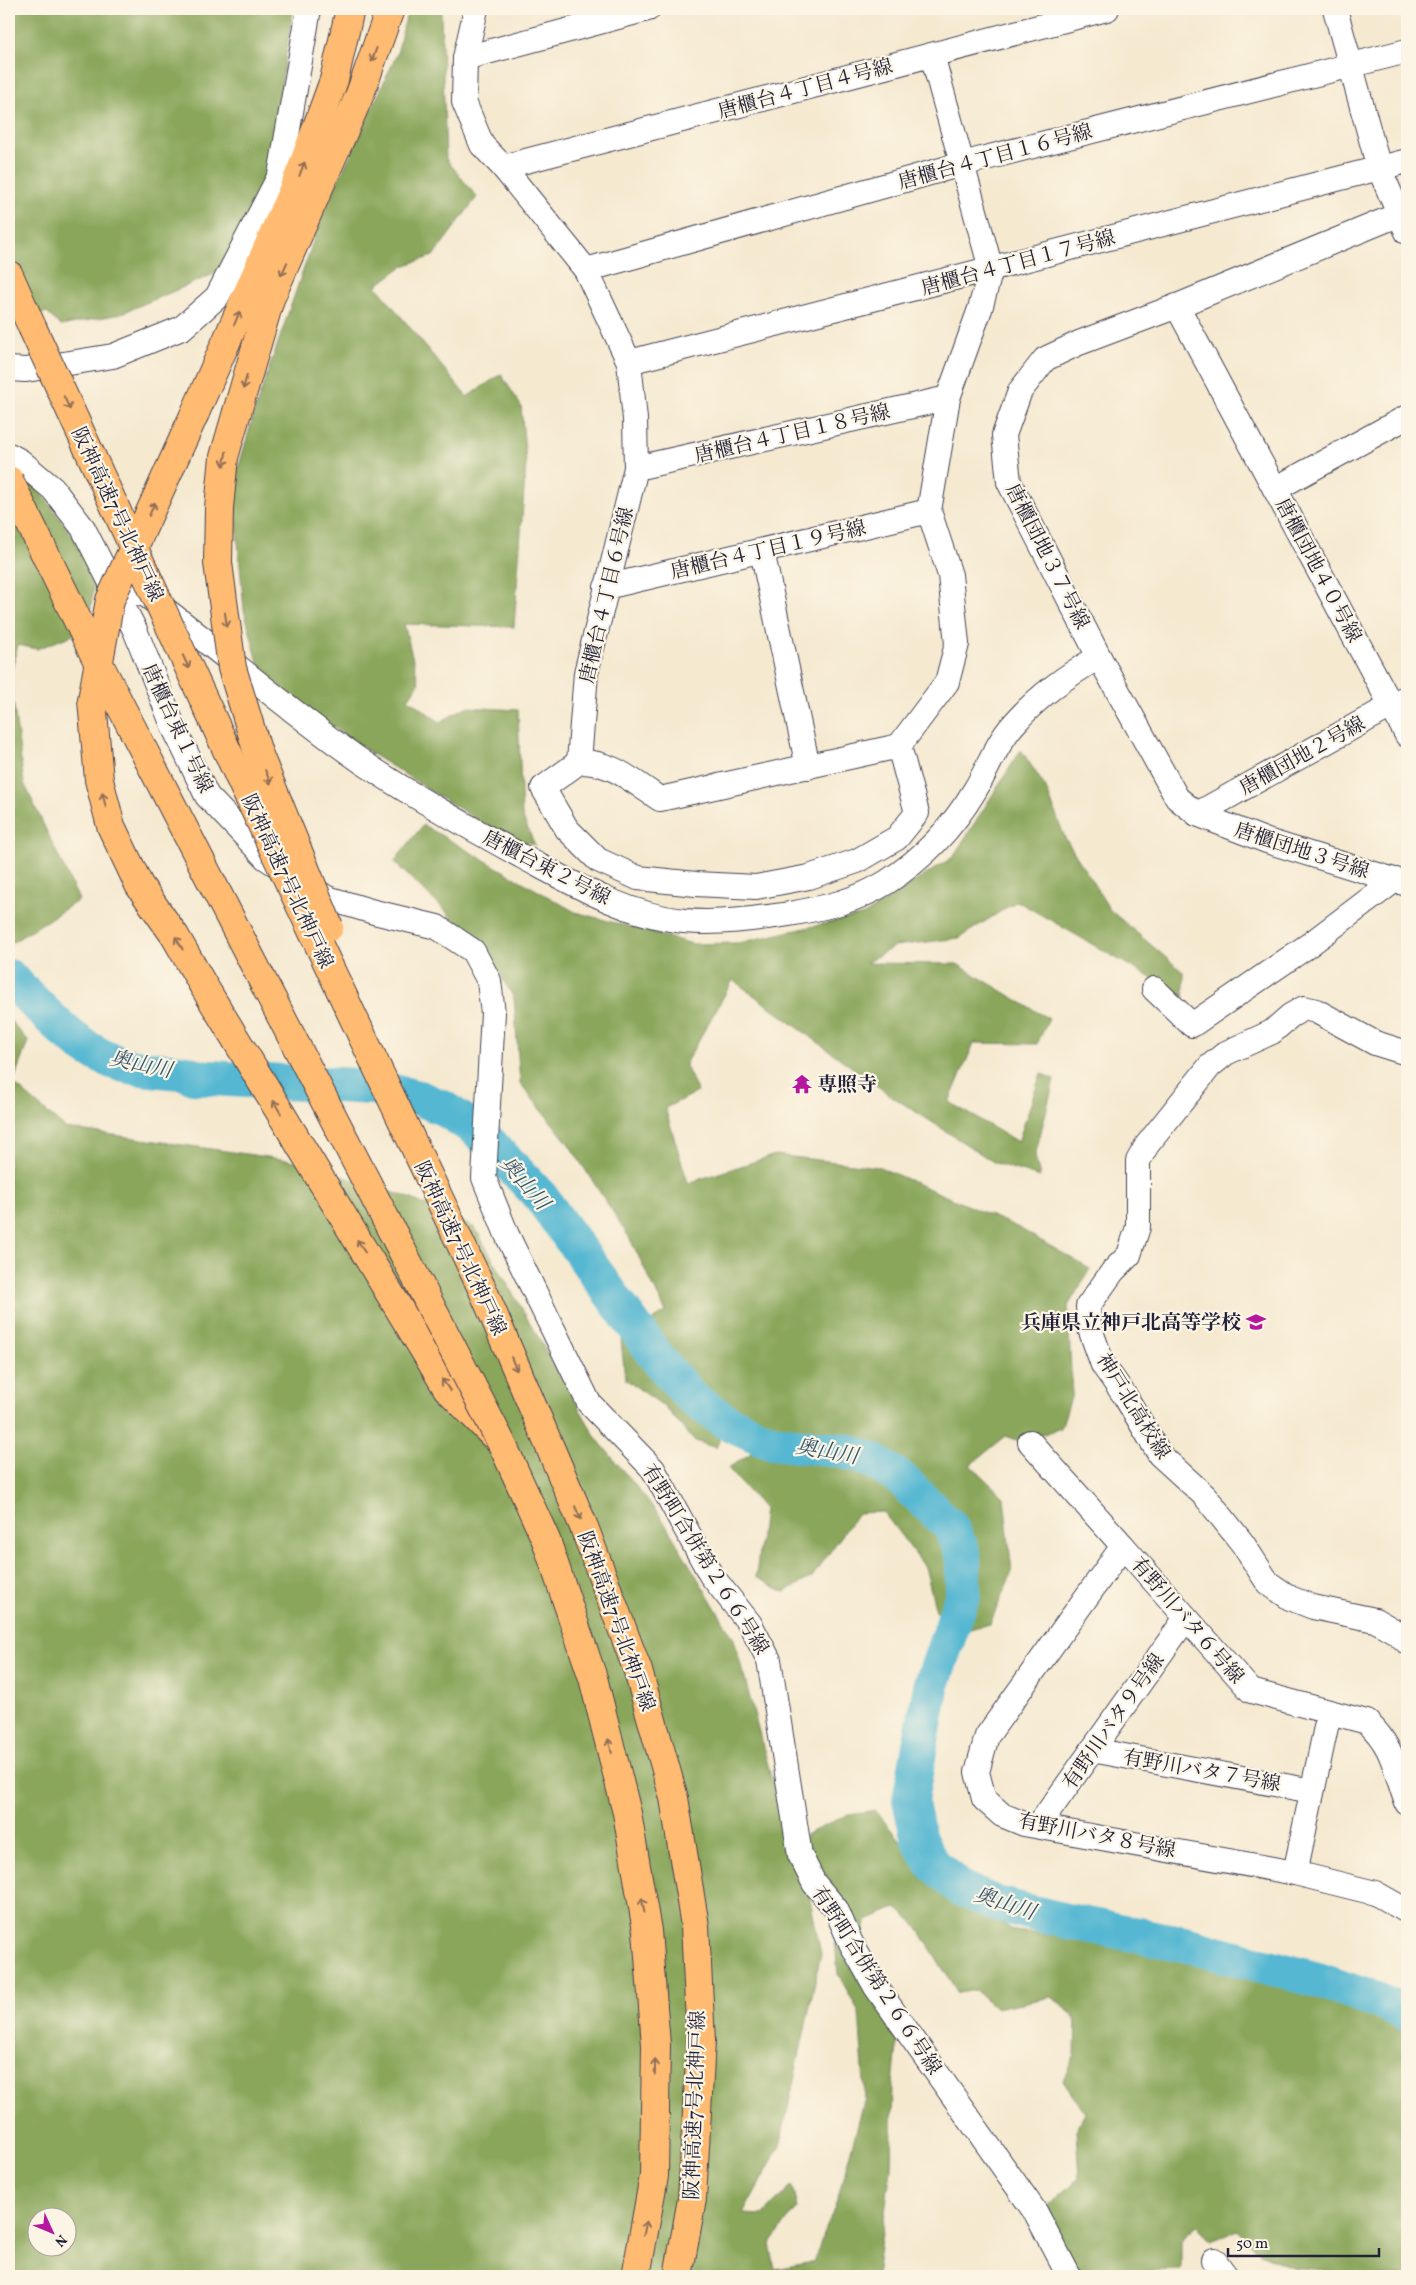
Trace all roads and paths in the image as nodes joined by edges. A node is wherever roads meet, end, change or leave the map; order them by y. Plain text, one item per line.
1 (309, 9) edge
2 (350, 9) edge
3 (390, 9) edge
4 (476, 9) edge
5 (648, 9) edge
6 (1107, 9) edge
7 (1335, 9) edge
8 (1046, 17) edge
9 (1407, 51) edge
10 (932, 55) junction
11 (465, 58) junction
12 (1349, 66) junction
13 (1407, 161) edge
14 (962, 164) junction
15 (503, 167) junction
16 (1379, 168) junction
17 (1404, 218) edge
18 (991, 269) junction
19 (586, 270) junction
20 (9, 275) edge
21 (1177, 306) junction
22 (628, 362) junction
23 (9, 369) edge
24 (948, 398) junction
25 (1407, 417) edge
26 (9, 455) edge
27 (636, 468) junction
28 (9, 480) edge
29 (1275, 489) junction
30 (929, 511) junction
31 (762, 550) junction
32 (111, 587) junction
33 (606, 587) junction
34 (1099, 657) junction
35 (1399, 701) edge
36 (1407, 735) edge
37 (899, 746) junction
38 (579, 762) junction
39 (808, 767) junction
40 (1197, 814) junction
41 (1401, 882) edge
42 (1154, 989) dead end
43 (1407, 1053) edge
44 (484, 1164) joint
45 (447, 1216) junction
46 (1030, 1442) dead end
47 (503, 1446) junction
48 (1124, 1546) junction
49 (1186, 1618) junction
50 (1407, 1642) edge
51 (1329, 1713) junction
52 (1092, 1750) junction
53 (1312, 1791) junction
54 (1407, 1803) edge
55 (1039, 1825) junction
56 (1295, 1873) junction
57 (1407, 1911) edge
58 (636, 2276) edge
59 (678, 2276) edge
60 (1069, 2276) edge

1 - 23 street
47 -> 2 highway, bridge
3 -> 45 highway, bridge
4 - 11 street, 唐櫃台４丁目６号線
5 - 11 street
6 - 8 street, 唐櫃台４丁目４号線
7 - 12 street
8 - 10 street, 唐櫃台４丁目４号線
9 - 12 street, 唐櫃台４丁目１６号線
10 - 14 street
10 - 15 street, 唐櫃台４丁目４号線
11 - 15 street, 唐櫃台４丁目６号線
12 - 14 street, 唐櫃台４丁目１６号線
12 - 16 street
13 - 16 street, 唐櫃台４丁目１７号線
14 - 18 street
14 - 19 street, 唐櫃台４丁目１６号線
15 - 19 street, 唐櫃台４丁目６号線
16 - 17 street
16 - 18 street, 唐櫃台４丁目１７号線
17 - 21 street, 唐櫃団地３７号線
18 - 22 street, 唐櫃台４丁目１７号線
18 - 24 street
19 - 22 street, 唐櫃台４丁目６号線
20 -> 45 highway, 阪神高速7号北神戸線, bridge
21 - 29 street
21 - 34 street, 唐櫃団地３７号線
22 - 27 street, 唐櫃台４丁目６号線
24 - 27 street, 唐櫃台４丁目１８号線
24 - 30 street
25 - 29 street, 唐櫃団地４０号線
26 - 32 street, 唐櫃台東１号線
27 - 33 street, 唐櫃台４丁目６号線
28 - 47 highway, 阪神高速7号北神戸線, bridge
29 - 35 street, 唐櫃団地４０号線
30 - 31 street, 唐櫃台４丁目１９号線
30 - 37 street
31 - 33 street, 唐櫃台４丁目１９号線
31 - 39 street
32 - 34 street, 唐櫃台東２号線
32 - 44 street, 唐櫃台東１号線
33 - 38 street, 唐櫃台４丁目６号線
34 - 40 street, 唐櫃団地３７号線
35 - 36 street, 唐櫃団地４０号線
35 - 40 street, 唐櫃団地２号線
37 - 38 street
37 - 39 street
38 - 39 street
40 - 41 street, 唐櫃団地３号線
41 - 42 street
43 - 50 street, 神戸北高校線
44 - 60 street, 有野町合併第２６６号線
45 -> 59 highway, 阪神高速7号北神戸線, bridge
46 - 48 street
58 -> 47 highway, 阪神高速7号北神戸線, bridge
48 - 49 street, 有野川バタ６号線
48 - 55 street, 有野川バタ８号線
49 - 51 street, 有野川バタ６号線
49 - 52 street, 有野川バタ９号線
51 - 53 street
51 - 54 street, 有野川バタ６号線
52 - 53 street, 有野川バタ７号線
52 - 55 street, 有野川バタ９号線
53 - 56 street
55 - 56 street, 有野川バタ８号線
56 - 57 street, 有野川バタ８号線

